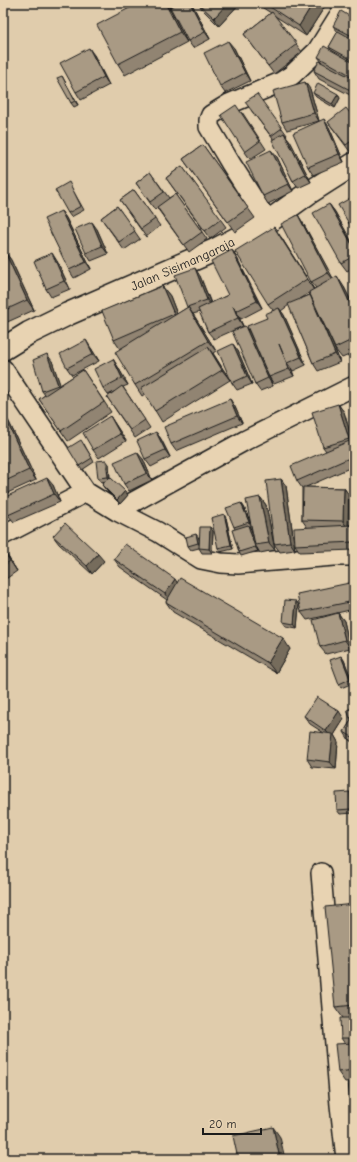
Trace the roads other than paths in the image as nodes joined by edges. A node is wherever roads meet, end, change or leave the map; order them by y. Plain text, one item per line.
1 (347, 3) edge
2 (352, 167) edge
3 (266, 219) junction
4 (3, 338) edge
5 (3, 350) edge
6 (3, 368) edge
7 (354, 386) edge
8 (86, 492) junction
9 (117, 511) junction
10 (3, 535) edge
11 (354, 556) edge
12 (320, 872) dead end
13 (346, 1159) edge

1 - 3 street
2 - 3 highway, Jalan Sisimangaraja
3 - 4 highway, Jalan Sisimangaraja
3 - 5 highway, Jalan Sisimangaraja
6 - 8 street
7 - 9 street
8 - 9 street
8 - 10 street
9 - 11 street
12 - 13 street

